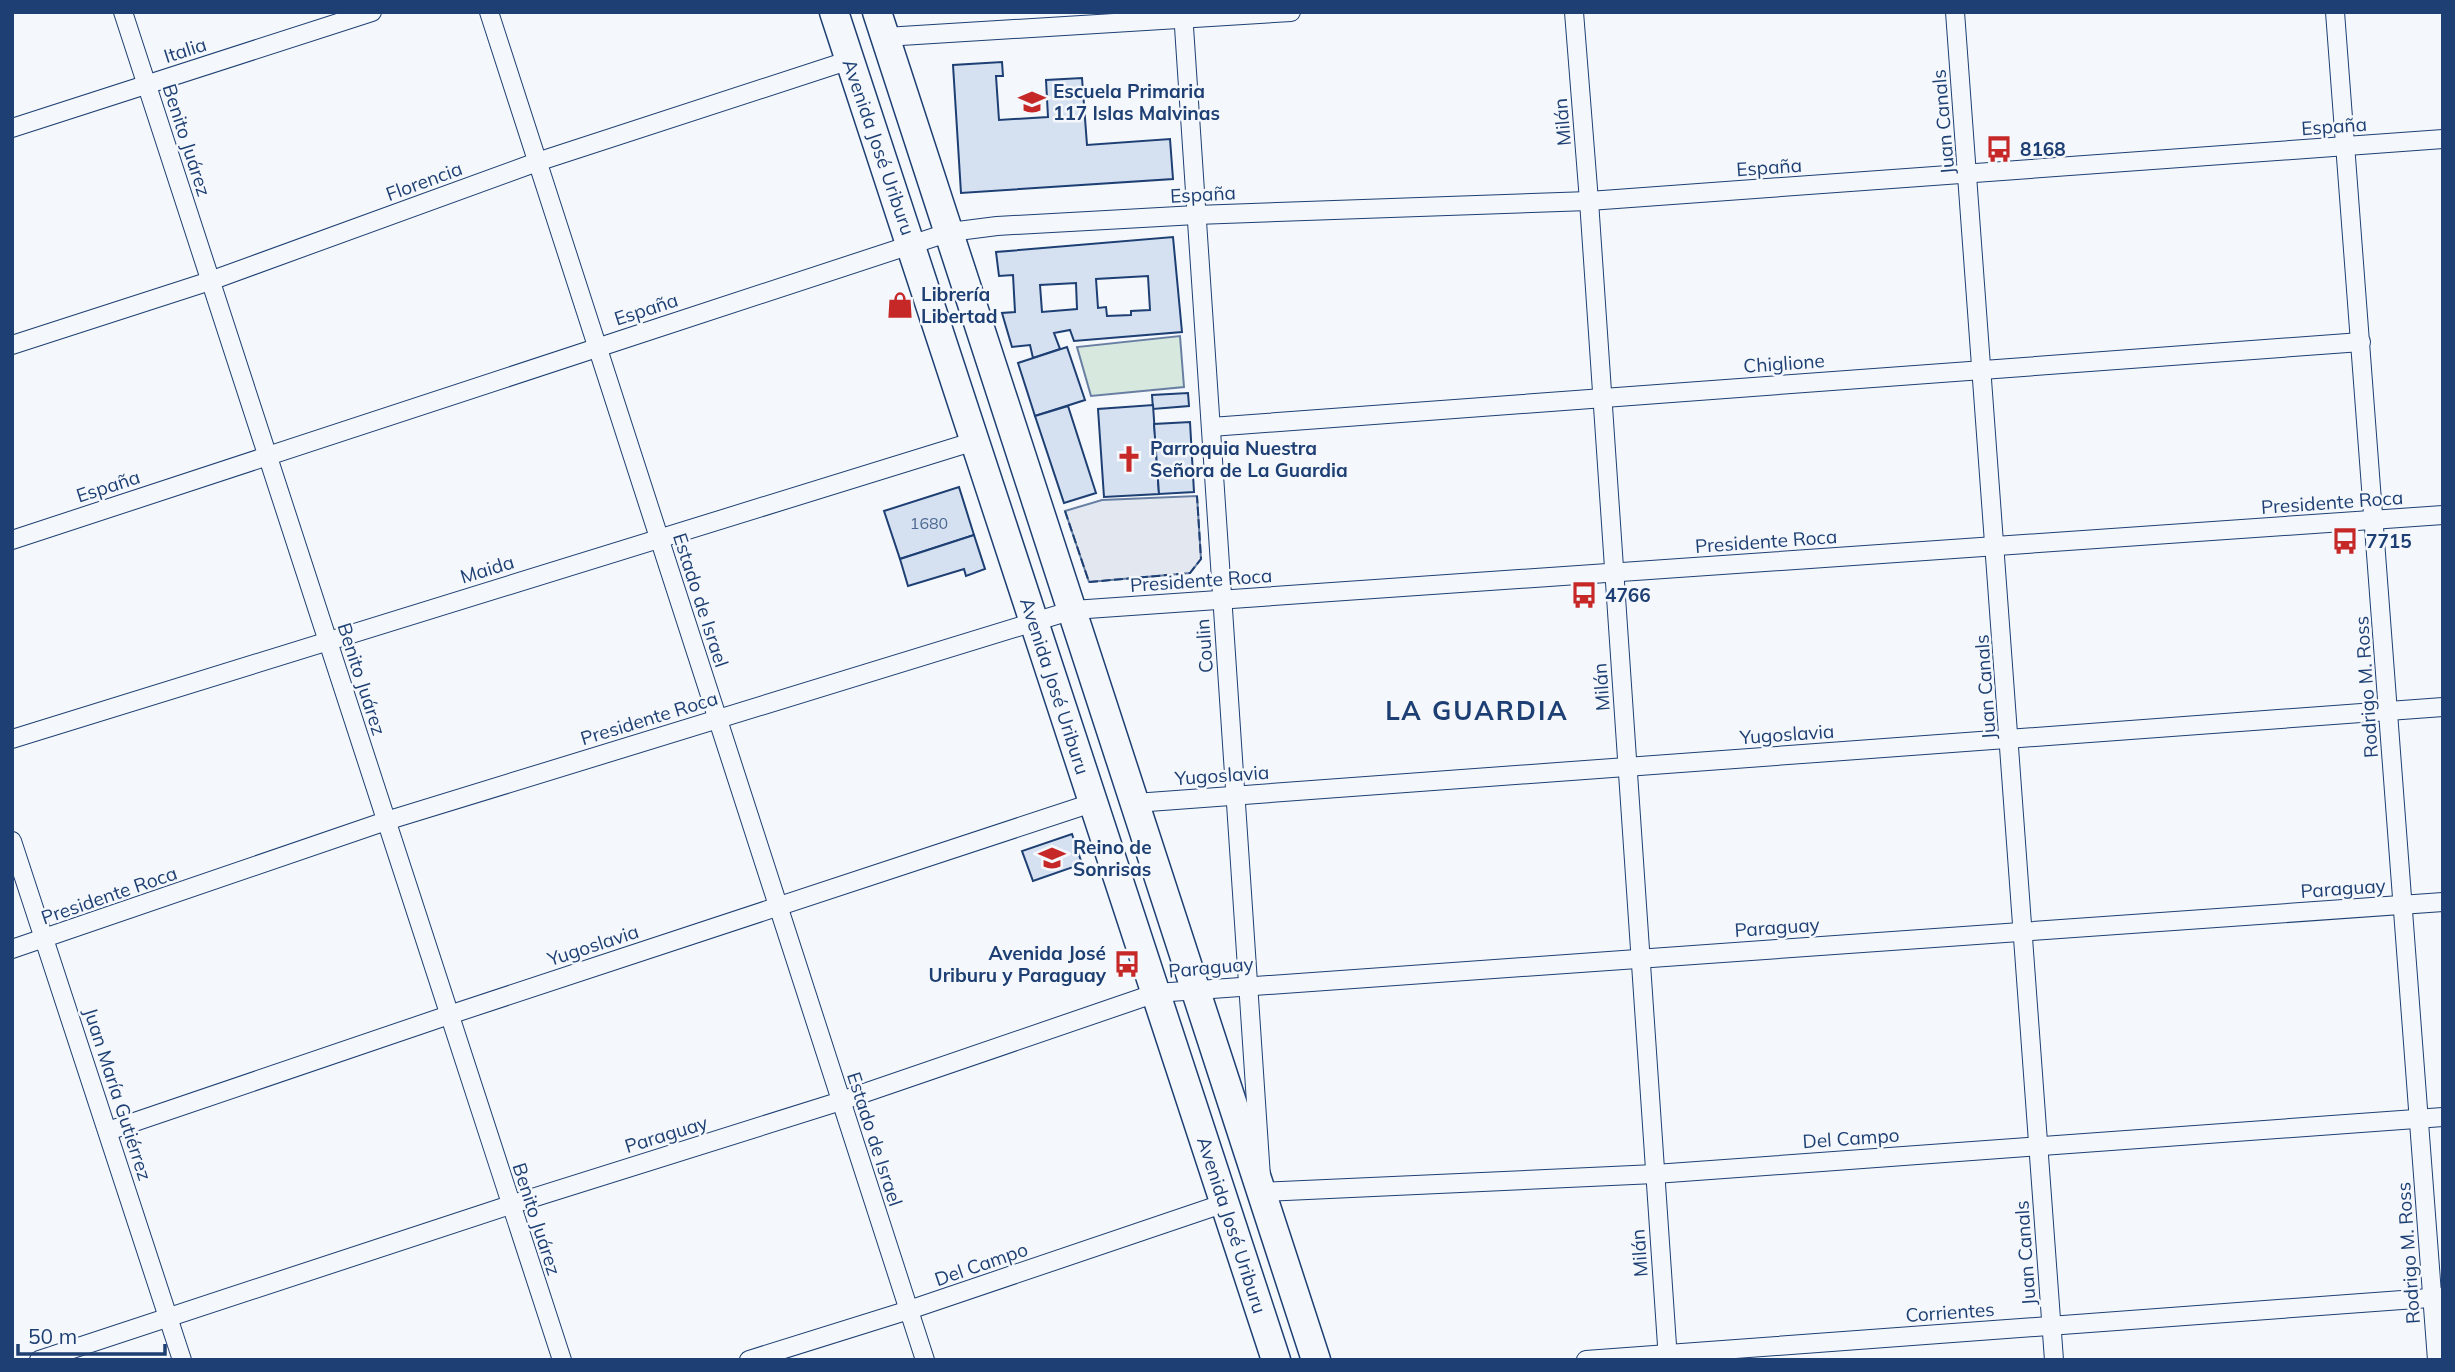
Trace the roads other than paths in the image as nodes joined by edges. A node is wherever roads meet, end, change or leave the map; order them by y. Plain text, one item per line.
1 (123, 12) edge
2 (372, 12) edge
3 (489, 12) edge
4 (834, 12) edge
5 (1291, 12) edge
6 (1574, 12) edge
7 (1955, 12) edge
8 (2336, 12) edge
9 (1183, 15) edge
10 (881, 24) edge
11 (850, 60) junction
12 (147, 85) junction
13 (12, 128) edge
14 (2443, 139) edge
15 (2347, 146) junction
16 (537, 162) junction
17 (1969, 173) junction
18 (1589, 201) junction
19 (1196, 215) junction
20 (950, 232) junction
21 (912, 244) junction
22 (211, 281) junction
23 (2361, 342) junction
24 (12, 345) edge
25 (597, 348) junction
26 (1983, 370) junction
27 (1603, 398) junction
28 (1210, 427) junction
29 (975, 440) junction
30 (266, 457) junction
31 (2443, 516) edge
32 (2375, 520) junction
33 (659, 538) junction
34 (12, 540) edge
35 (1996, 546) junction
36 (1615, 573) junction
37 (1222, 600) junction
38 (1073, 610) junction
39 (1034, 622) junction
40 (328, 641) junction
41 (2443, 707) edge
42 (2389, 711) junction
43 (718, 719) junction
44 (2009, 738) junction
45 (12, 739) edge
46 (1627, 767) junction
47 (1235, 796) junction
48 (1092, 803) junction
49 (1135, 803) junction
50 (386, 821) junction
51 (12, 841) edge
52 (2443, 902) edge
53 (2403, 905) junction
54 (778, 906) junction
55 (2023, 931) junction
56 (45, 939) junction
57 (12, 949) edge
58 (1640, 958) junction
59 (1248, 985) junction
60 (1196, 989) junction
61 (1156, 993) junction
62 (449, 1015) junction
63 (841, 1101) junction
64 (2443, 1117) edge
65 (2419, 1119) junction
66 (108, 1131) junction
67 (2038, 1146) junction
68 (1655, 1174) junction
69 (1262, 1192) junction
70 (1225, 1203) junction
71 (510, 1205) junction
72 (2437, 1297) edge
73 (909, 1310) junction
74 (168, 1319) junction
75 (2051, 1326) junction
76 (1668, 1357) edge
77 (39, 1360) edge
78 (182, 1360) edge
79 (562, 1360) edge
80 (749, 1360) edge
81 (925, 1360) edge
82 (1276, 1360) edge
83 (1316, 1360) edge
84 (1586, 1360) edge
85 (2054, 1360) edge
86 (2437, 1360) edge

1 - 12 street, Benito Juárez
2 - 12 street, Italia
3 - 16 street, Estado de Israel
4 - 11 main road, Avenida José Uriburu
5 - 9 street
6 - 18 street, Milán
7 - 17 street, Juan Canals
8 - 15 street, Rodrigo M. Ross
9 - 10 street
9 - 19 street, Coulin
10 - 20 main road, Avenida José Uriburu
11 - 16 street, Florencia
11 - 21 main road, Avenida José Uriburu
12 - 13 street, Italia
12 - 22 street, Benito Juárez
14 - 15 street, España
15 - 17 street, España
15 - 23 street, Rodrigo M. Ross
16 - 22 street, Florencia
16 - 25 street, Estado de Israel
17 - 18 street, España
17 - 26 street, Juan Canals
18 - 19 street, España
18 - 27 street, Milán
19 - 20 street, España
19 - 28 street, Coulin
20 - 21 street, España
20 - 38 main road, Avenida José Uriburu
21 - 25 street, España
21 - 29 main road, Avenida José Uriburu
22 - 24 street, Florencia
22 - 30 street, Benito Juárez
23 - 26 street, Chiglione
23 - 32 street, Rodrigo M. Ross
25 - 30 street, España
25 - 33 street, Estado de Israel
26 - 27 street, Chiglione
26 - 35 street, Juan Canals
27 - 28 street, Chiglione
27 - 36 street, Milán
28 - 37 street, Coulin
29 - 33 street, Maida
29 - 39 main road, Avenida José Uriburu
30 - 34 street, España
30 - 40 street, Benito Juárez
31 - 32 street, Presidente Roca
32 - 35 street, Presidente Roca
32 - 42 street, Rodrigo M. Ross
33 - 40 street, Maida
33 - 43 street, Estado de Israel
35 - 36 street, Presidente Roca
35 - 44 street, Juan Canals
36 - 37 street, Presidente Roca
36 - 46 street, Milán
37 - 38 street, Presidente Roca
37 - 47 street, Coulin
38 - 39 street, Presidente Roca
38 - 49 main road, Avenida José Uriburu
39 - 43 street, Presidente Roca
39 - 48 main road, Avenida José Uriburu
40 - 45 street, Maida
40 - 50 street, Benito Juárez
41 - 42 street, Yugoslavia
42 - 44 street, Yugoslavia
42 - 53 street, Rodrigo M. Ross
43 - 50 street, Presidente Roca
43 - 54 street, Estado de Israel
44 - 46 street, Yugoslavia
44 - 55 street, Juan Canals
46 - 47 street, Yugoslavia
46 - 58 street, Milán
47 - 49 street, Yugoslavia
47 - 59 street, Coulin
48 - 54 street, Yugoslavia
48 - 61 main road, Avenida José Uriburu
49 - 60 main road, Avenida José Uriburu
50 - 56 street, Presidente Roca
50 - 62 street, Benito Juárez
51 - 56 street, Juan María Gutiérrez
52 - 53 street, Paraguay
53 - 55 street, Paraguay
53 - 65 street, Rodrigo M. Ross
54 - 62 street, Yugoslavia
54 - 63 street, Estado de Israel
55 - 58 street, Paraguay
55 - 67 street, Juan Canals
56 - 57 street, Presidente Roca
56 - 66 street, Juan María Gutiérrez
58 - 59 street, Paraguay
58 - 68 street, Milán
59 - 60 street, Paraguay
59 - 69 street, Coulin
60 - 61 street, Paraguay
60 - 69 main road, Avenida José Uriburu
61 - 63 street, Paraguay
61 - 70 main road, Avenida José Uriburu
62 - 66 street, Yugoslavia
62 - 71 street, Benito Juárez
63 - 71 street, Paraguay
63 - 73 street, Estado de Israel
64 - 65 street, Del Campo
65 - 67 street, Del Campo
65 - 72 street, Rodrigo M. Ross
66 - 74 street, Juan María Gutiérrez
67 - 68 street, Del Campo
67 - 75 street, Juan Canals
68 - 69 street, Del Campo
68 - 76 street, Milán
69 - 83 main road, Avenida José Uriburu
70 - 73 street, Del Campo
70 - 82 main road, Avenida José Uriburu
71 - 74 street, Paraguay
71 - 79 street, Benito Juárez
72 - 75 street, Corrientes
72 - 86 street, Rodrigo M. Ross
73 - 80 street, Del Campo
73 - 81 street, Estado de Israel
74 - 77 street, Paraguay
74 - 78 street, Juan María Gutiérrez
75 - 76 street, Corrientes
75 - 85 street, Juan Canals
76 - 84 street, Corrientes

